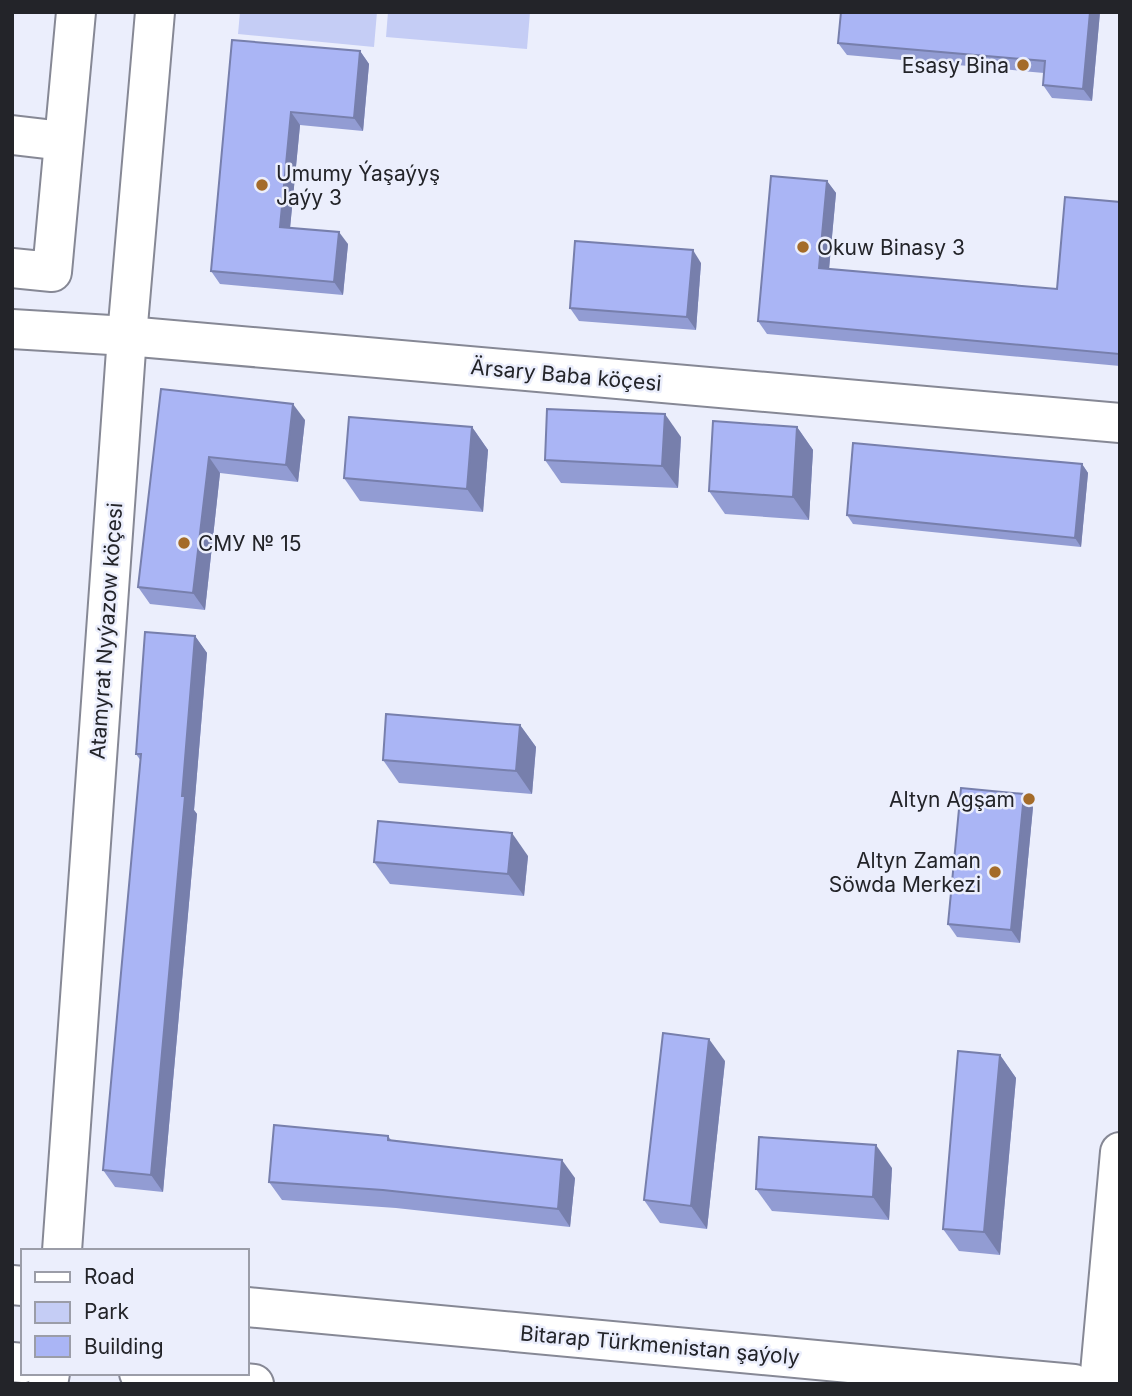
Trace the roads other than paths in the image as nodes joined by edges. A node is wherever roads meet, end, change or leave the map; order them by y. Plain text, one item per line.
1 (76, 12) edge
2 (155, 12) edge
3 (12, 135) edge
4 (63, 141) junction
5 (12, 268) edge
6 (12, 329) edge
7 (127, 336) junction
8 (1120, 424) edge
9 (1120, 1152) edge
10 (62, 1249) edge
11 (248, 1307) edge
12 (160, 1375) edge
13 (254, 1384) edge
14 (1074, 1384) edge
15 (1099, 1384) edge

1 - 4 street
2 - 7 street, Atamyrat Nyýazow köçesi
3 - 4 street
4 - 5 street
6 - 7 street, Ärsary Baba köçesi
7 - 8 street, Ärsary Baba köçesi
7 - 10 street, Atamyrat Nyýazow köçesi
9 - 15 street
11 - 14 street, Bitarap Türkmenistan şaýoly
12 - 13 street

